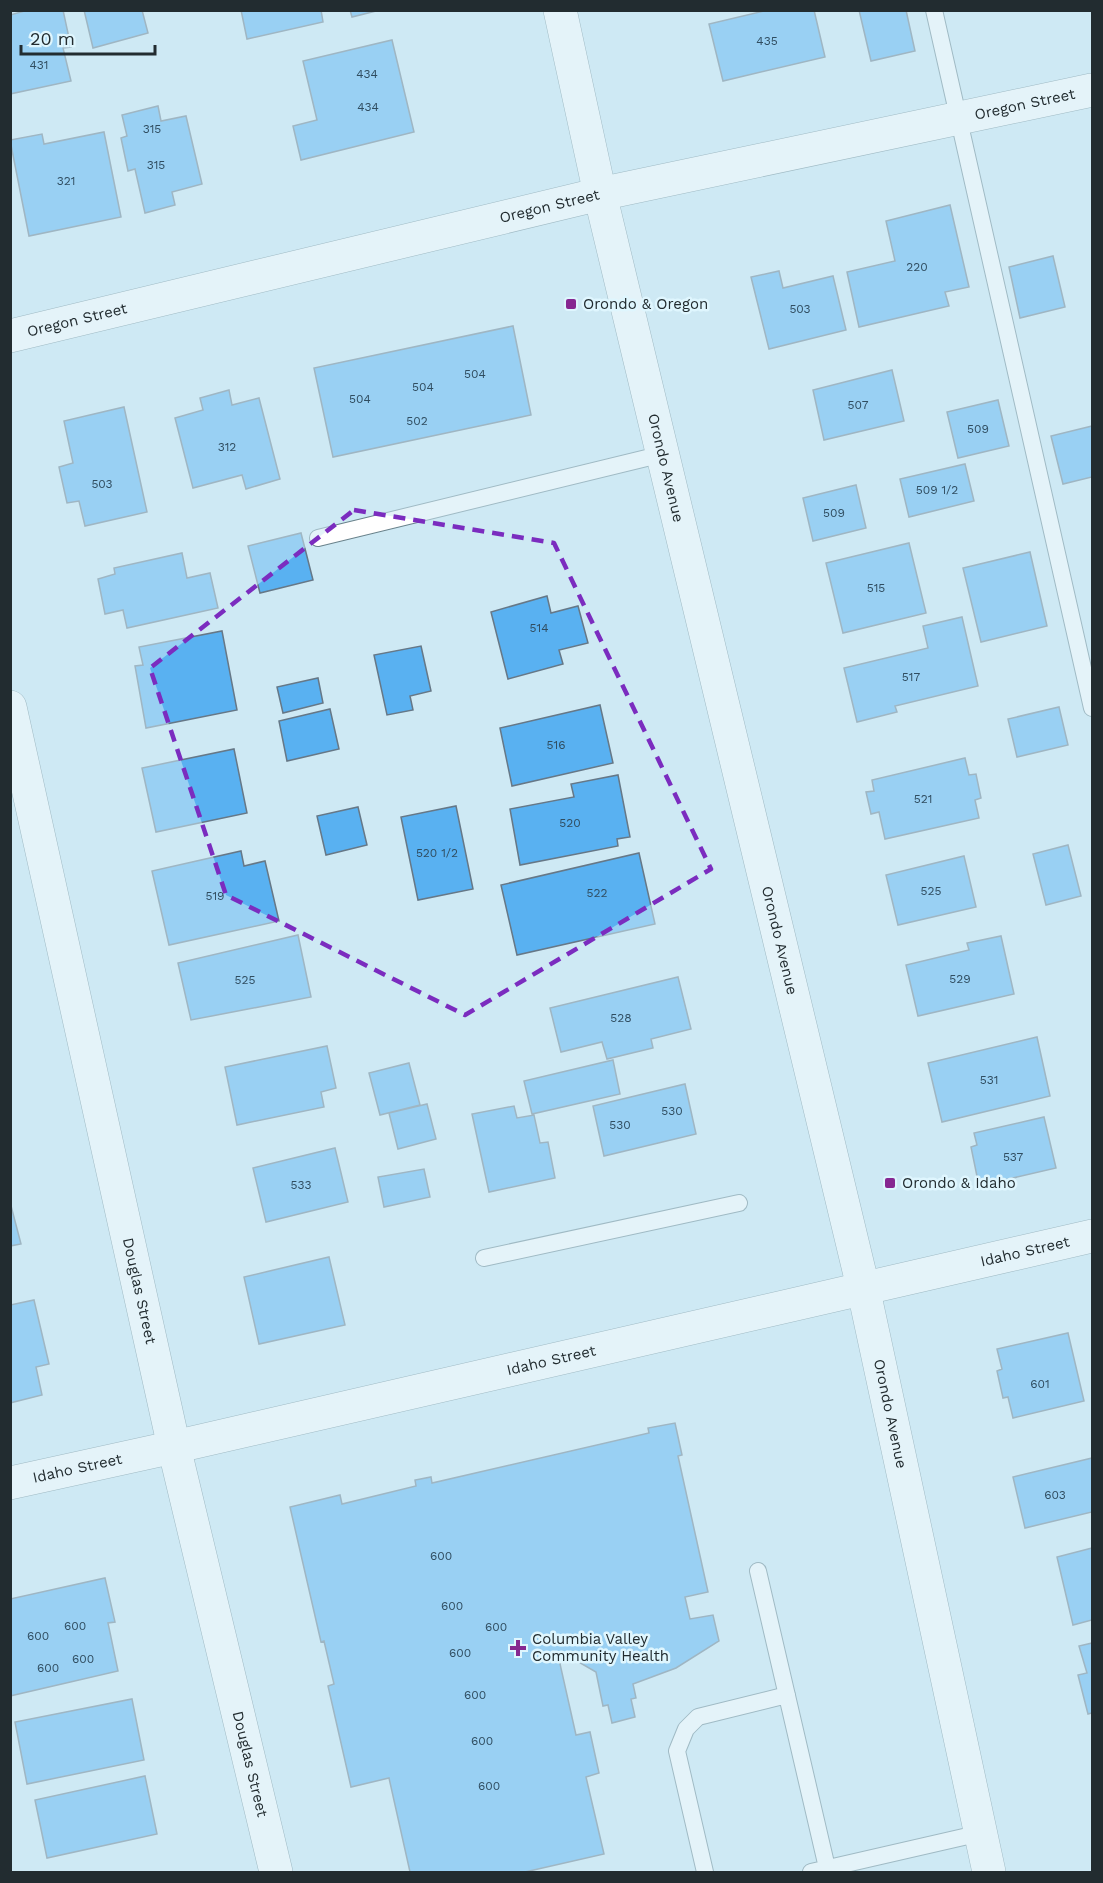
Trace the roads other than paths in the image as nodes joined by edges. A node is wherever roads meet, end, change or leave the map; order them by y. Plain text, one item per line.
1 (560, 10) edge
2 (934, 10) edge
3 (1092, 90) edge
4 (959, 118) junction
5 (600, 194) junction
6 (10, 336) edge
7 (663, 454) junction
8 (318, 538) dead end
9 (10, 707) edge
10 (1092, 708) edge
11 (739, 1203) dead end
12 (1092, 1236) edge
13 (484, 1258) dead end
14 (862, 1287) junction
15 (174, 1447) junction
16 (10, 1483) edge
17 (758, 1571) dead end
18 (787, 1695) junction
19 (981, 1833) junction
20 (822, 1871) edge
21 (276, 1872) edge
22 (705, 1872) edge
23 (989, 1872) edge

1 - 5 street, Orondo Avenue
2 - 4 lane
3 - 4 street, Oregon Street
4 - 5 street, Oregon Street
4 - 10 lane
5 - 6 street, Oregon Street
5 - 7 street, Orondo Avenue
7 - 8 lane
7 - 14 street, Orondo Avenue
9 - 15 street, Douglas Street
11 - 13 lane
12 - 14 street, Idaho Street
14 - 15 street, Idaho Street
14 - 19 street, Orondo Avenue
15 - 16 street, Idaho Street
15 - 21 street, Douglas Street
17 - 18 lane
18 - 20 lane
18 - 22 lane
19 - 20 lane
19 - 23 street, Orondo Avenue

